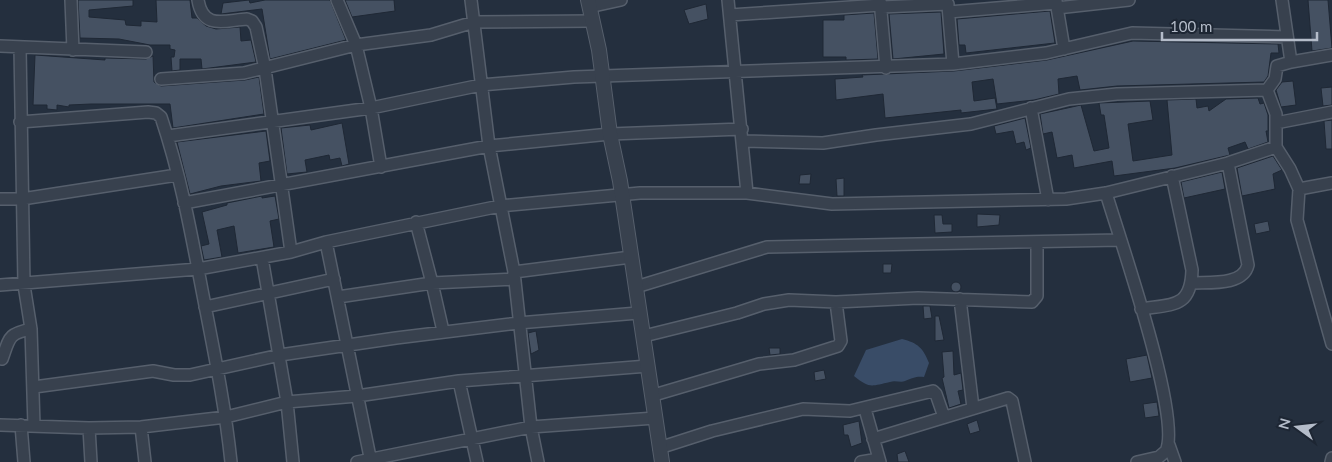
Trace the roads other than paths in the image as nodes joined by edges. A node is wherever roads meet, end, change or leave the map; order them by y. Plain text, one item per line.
1 (71, 0) edge
2 (198, 0) edge
3 (337, 0) edge
4 (471, 0) edge
5 (621, 0) edge
6 (728, 0) edge
7 (1129, 0) edge
8 (1282, 0) edge
9 (881, 4) edge
10 (1057, 4) edge
11 (948, 5) edge
12 (589, 9) edge
13 (730, 15) junction
14 (474, 22) junction
15 (1288, 37) junction
16 (356, 45) junction
17 (0, 46) edge
18 (20, 47) junction
19 (1064, 49) junction
20 (73, 50) junction
21 (146, 52) dead end
22 (1332, 55) edge
23 (1291, 62) junction
24 (953, 64) junction
25 (886, 68) junction
26 (265, 69) junction
27 (735, 71) junction
28 (602, 74) junction
29 (161, 79) dead end
30 (481, 85) junction
31 (1267, 90) junction
32 (371, 108) junction
33 (1030, 108) junction
34 (1332, 112) edge
35 (20, 122) junction
36 (1276, 122) junction
37 (272, 123) junction
38 (742, 129) junction
39 (610, 134) junction
40 (168, 136) junction
41 (744, 141) junction
42 (489, 146) junction
43 (1276, 148) junction
44 (1228, 163) junction
45 (381, 167) junction
46 (177, 175) junction
47 (1172, 176) junction
48 (1332, 183) edge
49 (282, 185) junction
50 (1299, 189) junction
51 (747, 193) junction
52 (1106, 193) junction
53 (622, 195) junction
54 (0, 199) edge
55 (22, 199) junction
56 (1048, 200) junction
57 (184, 203) junction
58 (500, 206) junction
59 (416, 222) junction
60 (1120, 240) junction
61 (326, 242) junction
62 (1037, 242) junction
63 (292, 252) junction
64 (631, 257) junction
65 (262, 258) junction
66 (198, 269) junction
67 (514, 272) junction
68 (334, 279) junction
69 (432, 282) junction
70 (1192, 283) junction
71 (24, 284) junction
72 (0, 285) edge
73 (636, 287) junction
74 (268, 292) junction
75 (338, 297) junction
76 (960, 299) junction
77 (836, 302) junction
78 (205, 307) junction
79 (1141, 309) junction
80 (638, 313) junction
81 (518, 323) junction
82 (31, 330) junction
83 (443, 331) junction
84 (644, 336) junction
85 (1332, 344) edge
86 (346, 345) junction
87 (280, 355) junction
88 (0, 358) edge
89 (648, 366) junction
90 (218, 370) junction
91 (525, 377) junction
92 (458, 381) junction
93 (34, 387) junction
94 (654, 395) junction
95 (357, 396) junction
96 (287, 402) junction
97 (973, 408) junction
98 (865, 409) junction
99 (226, 417) junction
100 (944, 417) junction
101 (655, 418) junction
102 (21, 424) junction
103 (0, 425) edge
104 (34, 426) junction
105 (142, 427) junction
106 (89, 428) junction
107 (531, 428) junction
108 (873, 439) junction
109 (472, 440) junction
110 (1169, 445) junction
111 (660, 448) junction
112 (1332, 458) edge
113 (879, 460) edge
114 (370, 461) edge
115 (24, 462) edge
116 (91, 462) edge
117 (145, 462) edge
118 (230, 462) edge
119 (292, 462) edge
120 (357, 462) edge
121 (477, 462) edge
122 (538, 462) edge
123 (662, 462) edge
124 (861, 462) edge
125 (1026, 462) edge
126 (1137, 462) edge
127 (1175, 462) edge
128 (1331, 462) edge

1 - 20 street
2 - 26 street
3 - 16 street
4 - 14 street
5 - 12 street
6 - 13 street
7 - 10 street
8 - 15 street
9 - 11 street
9 - 13 street
9 - 25 street
10 - 11 street
10 - 19 street
11 - 24 street
12 - 14 street
12 - 28 street
13 - 27 street
14 - 16 street
14 - 30 street
15 - 19 street
15 - 23 street
16 - 26 street
16 - 32 street
17 - 18 street
18 - 20 street
18 - 35 street
19 - 24 street
20 - 21 street
22 - 23 street
23 - 31 street
24 - 25 street
25 - 27 street
26 - 29 street
26 - 37 street
27 - 28 street
27 - 38 street
28 - 30 street
28 - 39 street
30 - 32 street
30 - 42 street
31 - 33 street
31 - 36 street
32 - 37 street
32 - 45 street
33 - 41 street
33 - 56 street
34 - 36 street
35 - 40 street
35 - 55 street
36 - 43 street
37 - 40 street
37 - 49 street
38 - 39 street
38 - 41 street
39 - 42 street
39 - 53 street
40 - 46 street
41 - 51 street
42 - 45 street
42 - 58 street
43 - 44 street
43 - 50 street
44 - 47 street
44 - 70 street
45 - 49 street
46 - 55 street
46 - 57 street
47 - 52 street
47 - 70 street
48 - 50 street
49 - 57 street
49 - 63 street
50 - 85 street
51 - 53 street
51 - 56 street
52 - 56 street
52 - 60 street
53 - 58 street
53 - 64 street
54 - 55 street
55 - 71 street
57 - 66 street
58 - 59 street
58 - 67 street
59 - 61 street
59 - 69 street
60 - 62 street
60 - 79 street
61 - 63 street
61 - 68 street
62 - 73 street
62 - 76 street
63 - 65 street
64 - 67 street
64 - 73 street
65 - 66 street
65 - 74 street
66 - 71 street
66 - 78 street
67 - 69 street
67 - 81 street
68 - 74 street
68 - 75 street
69 - 75 street
69 - 83 street
70 - 79 street
71 - 72 street
71 - 82 street
73 - 80 street
74 - 78 street
74 - 87 street
75 - 86 street
76 - 77 street
76 - 97 street
77 - 84 street
77 - 94 street
78 - 90 street
79 - 110 street
80 - 81 street
80 - 84 street
81 - 83 street
81 - 91 street
82 - 88 street
82 - 93 street
83 - 86 street
84 - 89 street
86 - 87 street
86 - 95 street
87 - 90 street
87 - 96 street
89 - 91 street
89 - 94 street
90 - 93 street
90 - 99 street
91 - 92 street
91 - 107 street
92 - 95 street
92 - 109 street
93 - 104 street
94 - 101 street
95 - 96 street
95 - 114 street
96 - 99 street
96 - 119 street
97 - 100 street
97 - 125 street
98 - 100 street
98 - 108 street
98 - 111 street
99 - 105 street
99 - 118 street
100 - 108 street
101 - 107 street
101 - 111 street
102 - 103 street
102 - 104 street
102 - 115 street
104 - 106 street
105 - 106 street
105 - 117 street
106 - 116 street
107 - 109 street
107 - 122 street
108 - 113 street
109 - 114 street
109 - 121 street
110 - 126 street
110 - 127 street
111 - 123 street
112 - 128 street
113 - 124 street
114 - 120 street

